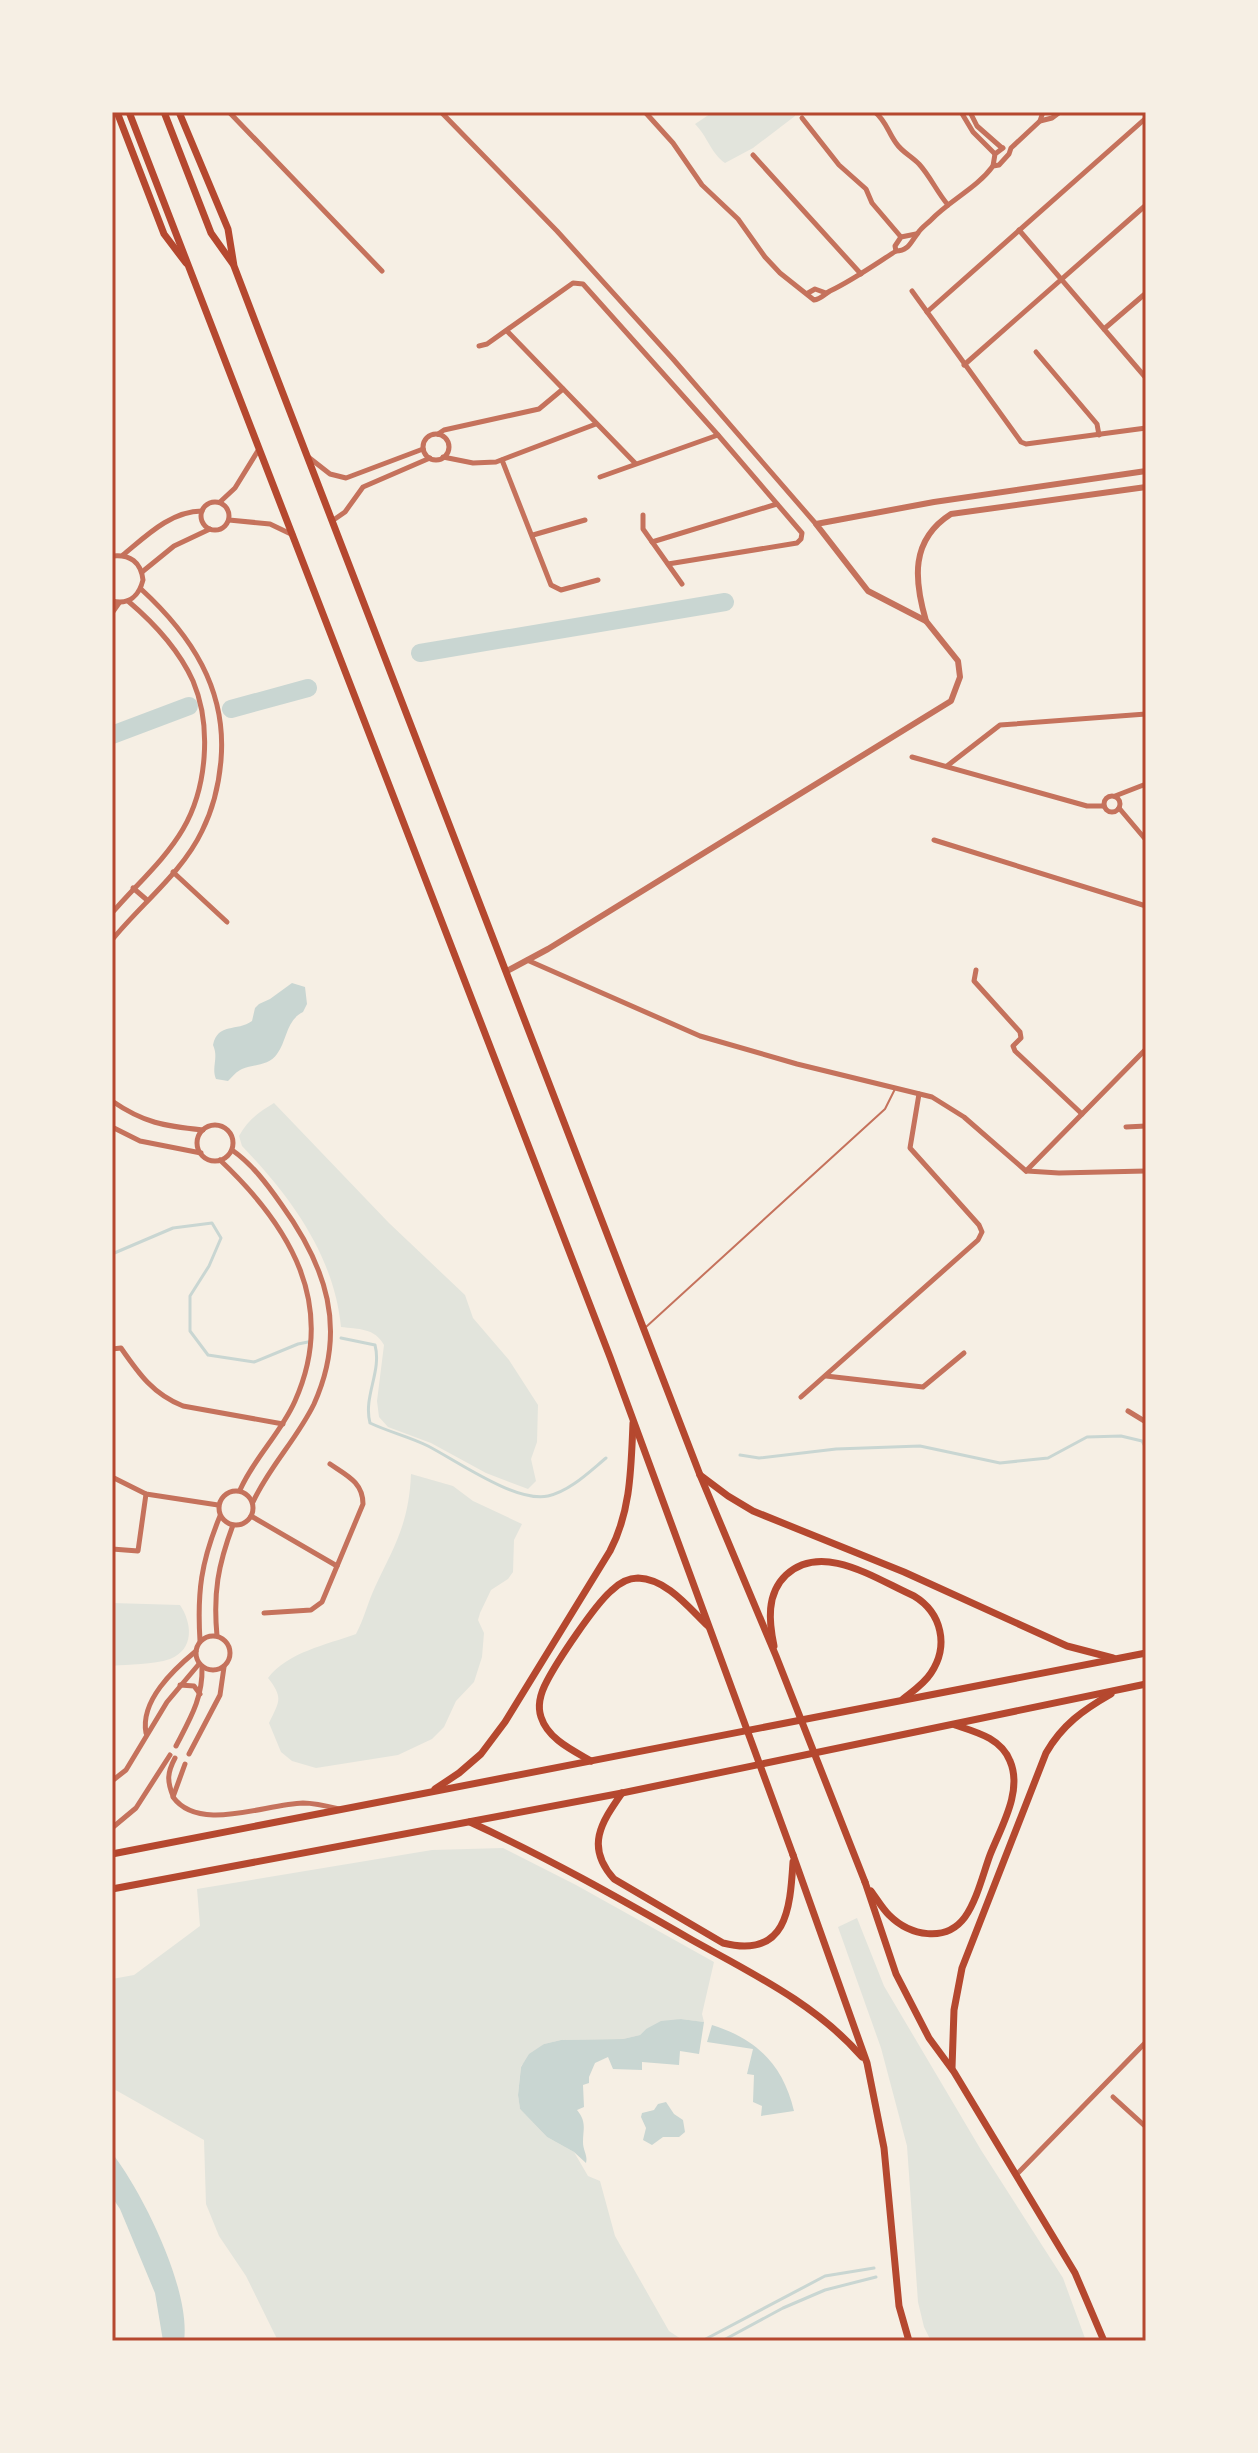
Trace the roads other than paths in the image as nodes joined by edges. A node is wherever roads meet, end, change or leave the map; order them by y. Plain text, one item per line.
1 (117, 112) edge
2 (129, 112) edge
3 (164, 112) edge
4 (179, 112) edge
5 (229, 112) edge
6 (441, 112) edge
7 (645, 112) edge
8 (875, 112) edge
9 (961, 112) edge
10 (970, 112) edge
11 (1043, 112) edge
12 (1060, 112) edge
13 (802, 118) dead end
14 (1040, 121) junction
15 (1145, 121) edge
16 (1002, 148) junction
17 (1011, 148) junction
18 (995, 154) junction
19 (753, 155) dead end
20 (993, 166) junction
21 (948, 205) junction
22 (1146, 205) edge
23 (1019, 230) junction
24 (916, 234) junction
25 (901, 237) junction
26 (896, 251) junction
27 (234, 266) junction
28 (190, 267) junction
29 (382, 271) dead end
30 (861, 274) junction
31 (1061, 280) junction
32 (912, 291) dead end
33 (1146, 293) edge
34 (927, 312) junction
35 (1104, 329) junction
36 (507, 331) junction
37 (479, 346) dead end
38 (1036, 352) dead end
39 (964, 365) junction
40 (1146, 378) edge
41 (563, 389) junction
42 (596, 424) junction
43 (1146, 428) edge
44 (438, 434) junction
45 (718, 435) junction
46 (1099, 435) junction
47 (259, 448) junction
48 (423, 449) junction
49 (306, 455) junction
50 (443, 457) junction
51 (430, 458) junction
52 (502, 460) junction
53 (635, 463) junction
54 (1146, 471) edge
55 (600, 477) dead end
56 (1146, 487) edge
57 (220, 502) junction
58 (777, 504) junction
59 (202, 511) junction
60 (643, 515) dead end
61 (229, 520) junction
62 (585, 520) dead end
63 (332, 521) junction
64 (816, 524) junction
65 (210, 529) junction
66 (293, 535) junction
67 (533, 535) junction
68 (652, 542) junction
69 (112, 555) edge
70 (123, 555) junction
71 (668, 564) junction
72 (142, 572) junction
73 (598, 580) dead end
74 (682, 584) dead end
75 (141, 589) junction
76 (128, 601) junction
77 (116, 602) edge
78 (112, 613) edge
79 (926, 621) junction
80 (1146, 714) edge
81 (912, 757) dead end
82 (947, 766) junction
83 (1146, 784) edge
84 (1115, 796) junction
85 (1104, 806) junction
86 (1119, 808) junction
87 (934, 840) dead end
88 (1146, 840) edge
89 (173, 872) junction
90 (133, 888) junction
91 (147, 900) junction
92 (1146, 906) edge
93 (112, 913) edge
94 (227, 922) dead end
95 (112, 940) edge
96 (527, 960) junction
97 (976, 970) dead end
98 (507, 971) junction
99 (1146, 1049) edge
100 (895, 1088) junction
101 (919, 1094) junction
102 (112, 1101) edge
103 (1082, 1114) junction
104 (1146, 1126) edge
105 (112, 1127) edge
106 (1126, 1127) dead end
107 (203, 1130) junction
108 (232, 1150) junction
109 (201, 1153) junction
110 (220, 1160) junction
111 (1026, 1171) junction
112 (1146, 1171) edge
113 (644, 1328) junction
114 (112, 1349) edge
115 (964, 1353) dead end
116 (825, 1376) junction
117 (801, 1397) dead end
118 (1128, 1411) dead end
119 (1146, 1422) edge
120 (633, 1423) junction
121 (283, 1424) junction
122 (330, 1464) dead end
123 (700, 1475) junction
124 (112, 1477) edge
125 (240, 1490) junction
126 (146, 1494) junction
127 (253, 1502) junction
128 (218, 1505) junction
129 (220, 1516) junction
130 (251, 1516) junction
131 (233, 1525) junction
132 (112, 1549) edge
133 (337, 1566) junction
134 (264, 1613) dead end
135 (708, 1626) junction
136 (217, 1636) junction
137 (200, 1641) junction
138 (196, 1651) junction
139 (1146, 1653) edge
140 (776, 1656) junction
141 (1115, 1659) junction
142 (200, 1665) junction
143 (224, 1667) junction
144 (1146, 1684) edge
145 (179, 1685) junction
146 (1118, 1690) junction
147 (200, 1694) junction
148 (900, 1701) junction
149 (953, 1724) junction
150 (147, 1734) junction
151 (176, 1746) dead end
152 (189, 1754) dead end
153 (591, 1761) junction
154 (185, 1764) dead end
155 (112, 1781) edge
156 (430, 1792) junction
157 (622, 1793) junction
158 (173, 1797) junction
159 (340, 1809) junction
160 (468, 1821) junction
161 (112, 1828) edge
162 (112, 1854) edge
163 (793, 1855) junction
164 (865, 1882) junction
165 (112, 1889) edge
166 (1146, 2042) edge
167 (867, 2063) junction
168 (952, 2068) junction
169 (1113, 2097) dead end
170 (1146, 2127) edge
171 (1017, 2174) junction
172 (909, 2341) edge
173 (1104, 2341) edge

1 - 28 main road
2 - 28 main road
3 - 27 main road
4 - 27 main road
5 - 29 street
6 - 64 street
7 - 30 street
8 - 21 street
9 - 18 street
10 - 16 street
11 - 14 street
12 - 14 street
13 - 25 street
14 - 17 street
15 - 23 street
16 - 17 street
16 - 18 street
17 - 20 street
18 - 20 street
19 - 30 street
20 - 21 street
21 - 24 street
22 - 31 street
23 - 31 street
23 - 34 street
24 - 25 street
24 - 26 street
25 - 26 street
26 - 30 street
27 - 49 main road
28 - 47 main road
31 - 35 street
31 - 39 street
32 - 34 street
33 - 35 street
34 - 39 street
35 - 40 street
36 - 37 street
36 - 41 street
36 - 45 street
38 - 46 street
39 - 46 street
41 - 42 street
41 - 44 street
42 - 52 street
42 - 53 street
43 - 46 street
44 - 48 street
44 - 50 street
45 - 53 street
45 - 58 street
47 - 57 street
47 - 66 main road
48 - 49 street
48 - 51 street
49 - 63 main road
50 - 51 street
50 - 52 street
51 - 63 street
52 - 67 street
53 - 55 street
54 - 64 street
56 - 79 street
57 - 59 street
57 - 61 street
58 - 68 street
58 - 71 street
59 - 65 street
59 - 70 street
60 - 68 street
61 - 65 street
61 - 66 street
62 - 67 street
63 - 98 main road
64 - 79 street
65 - 72 street
66 - 120 main road
67 - 73 street
68 - 71 street
69 - 70 street
70 - 72 street
71 - 74 street
72 - 75 street
75 - 76 street
75 - 89 street
76 - 77 street
76 - 90 street
77 - 78 street
79 - 96 street
80 - 82 street
81 - 82 street
82 - 85 street
83 - 84 street
84 - 85 street
84 - 86 street
85 - 86 street
86 - 88 street
87 - 92 street
89 - 91 street
89 - 94 street
90 - 91 street
90 - 93 street
91 - 95 street
96 - 98 street
96 - 100 street
97 - 103 street
98 - 113 main road
99 - 103 street
100 - 101 street
100 - 113 lane
101 - 111 street
101 - 116 street
102 - 107 street
103 - 111 street
104 - 106 street
105 - 109 street
107 - 108 street
107 - 109 street
108 - 110 street
108 - 127 street
109 - 110 street
110 - 121 street
111 - 112 street
113 - 123 main road
114 - 121 street
115 - 116 street
116 - 117 street
118 - 119 street
120 - 135 main road
120 - 156 main road
121 - 125 street
122 - 133 street
123 - 140 main road
123 - 141 main road
124 - 126 street
125 - 127 street
125 - 128 street
126 - 128 street
126 - 132 street
127 - 130 street
128 - 129 street
129 - 131 street
129 - 137 street
130 - 131 street
130 - 133 street
131 - 136 street
133 - 134 street
135 - 153 main road
135 - 163 main road
136 - 137 street
136 - 143 street
137 - 138 street
138 - 142 street
138 - 150 street
139 - 141 main road
140 - 148 main road
140 - 164 main road
141 - 148 main road
142 - 143 street
142 - 145 street
142 - 147 street
143 - 152 street
144 - 146 main road
145 - 147 street
145 - 150 street
146 - 149 main road
146 - 168 main road
147 - 151 street
148 - 153 main road
149 - 157 main road
149 - 164 main road
150 - 155 street
153 - 156 main road
154 - 158 street
156 - 159 main road
157 - 160 main road
157 - 163 main road
158 - 159 street
158 - 161 street
159 - 162 main road
160 - 165 main road
160 - 167 main road
163 - 167 main road
164 - 168 main road
166 - 171 street
167 - 172 main road
168 - 171 main road
169 - 170 street
171 - 173 main road

